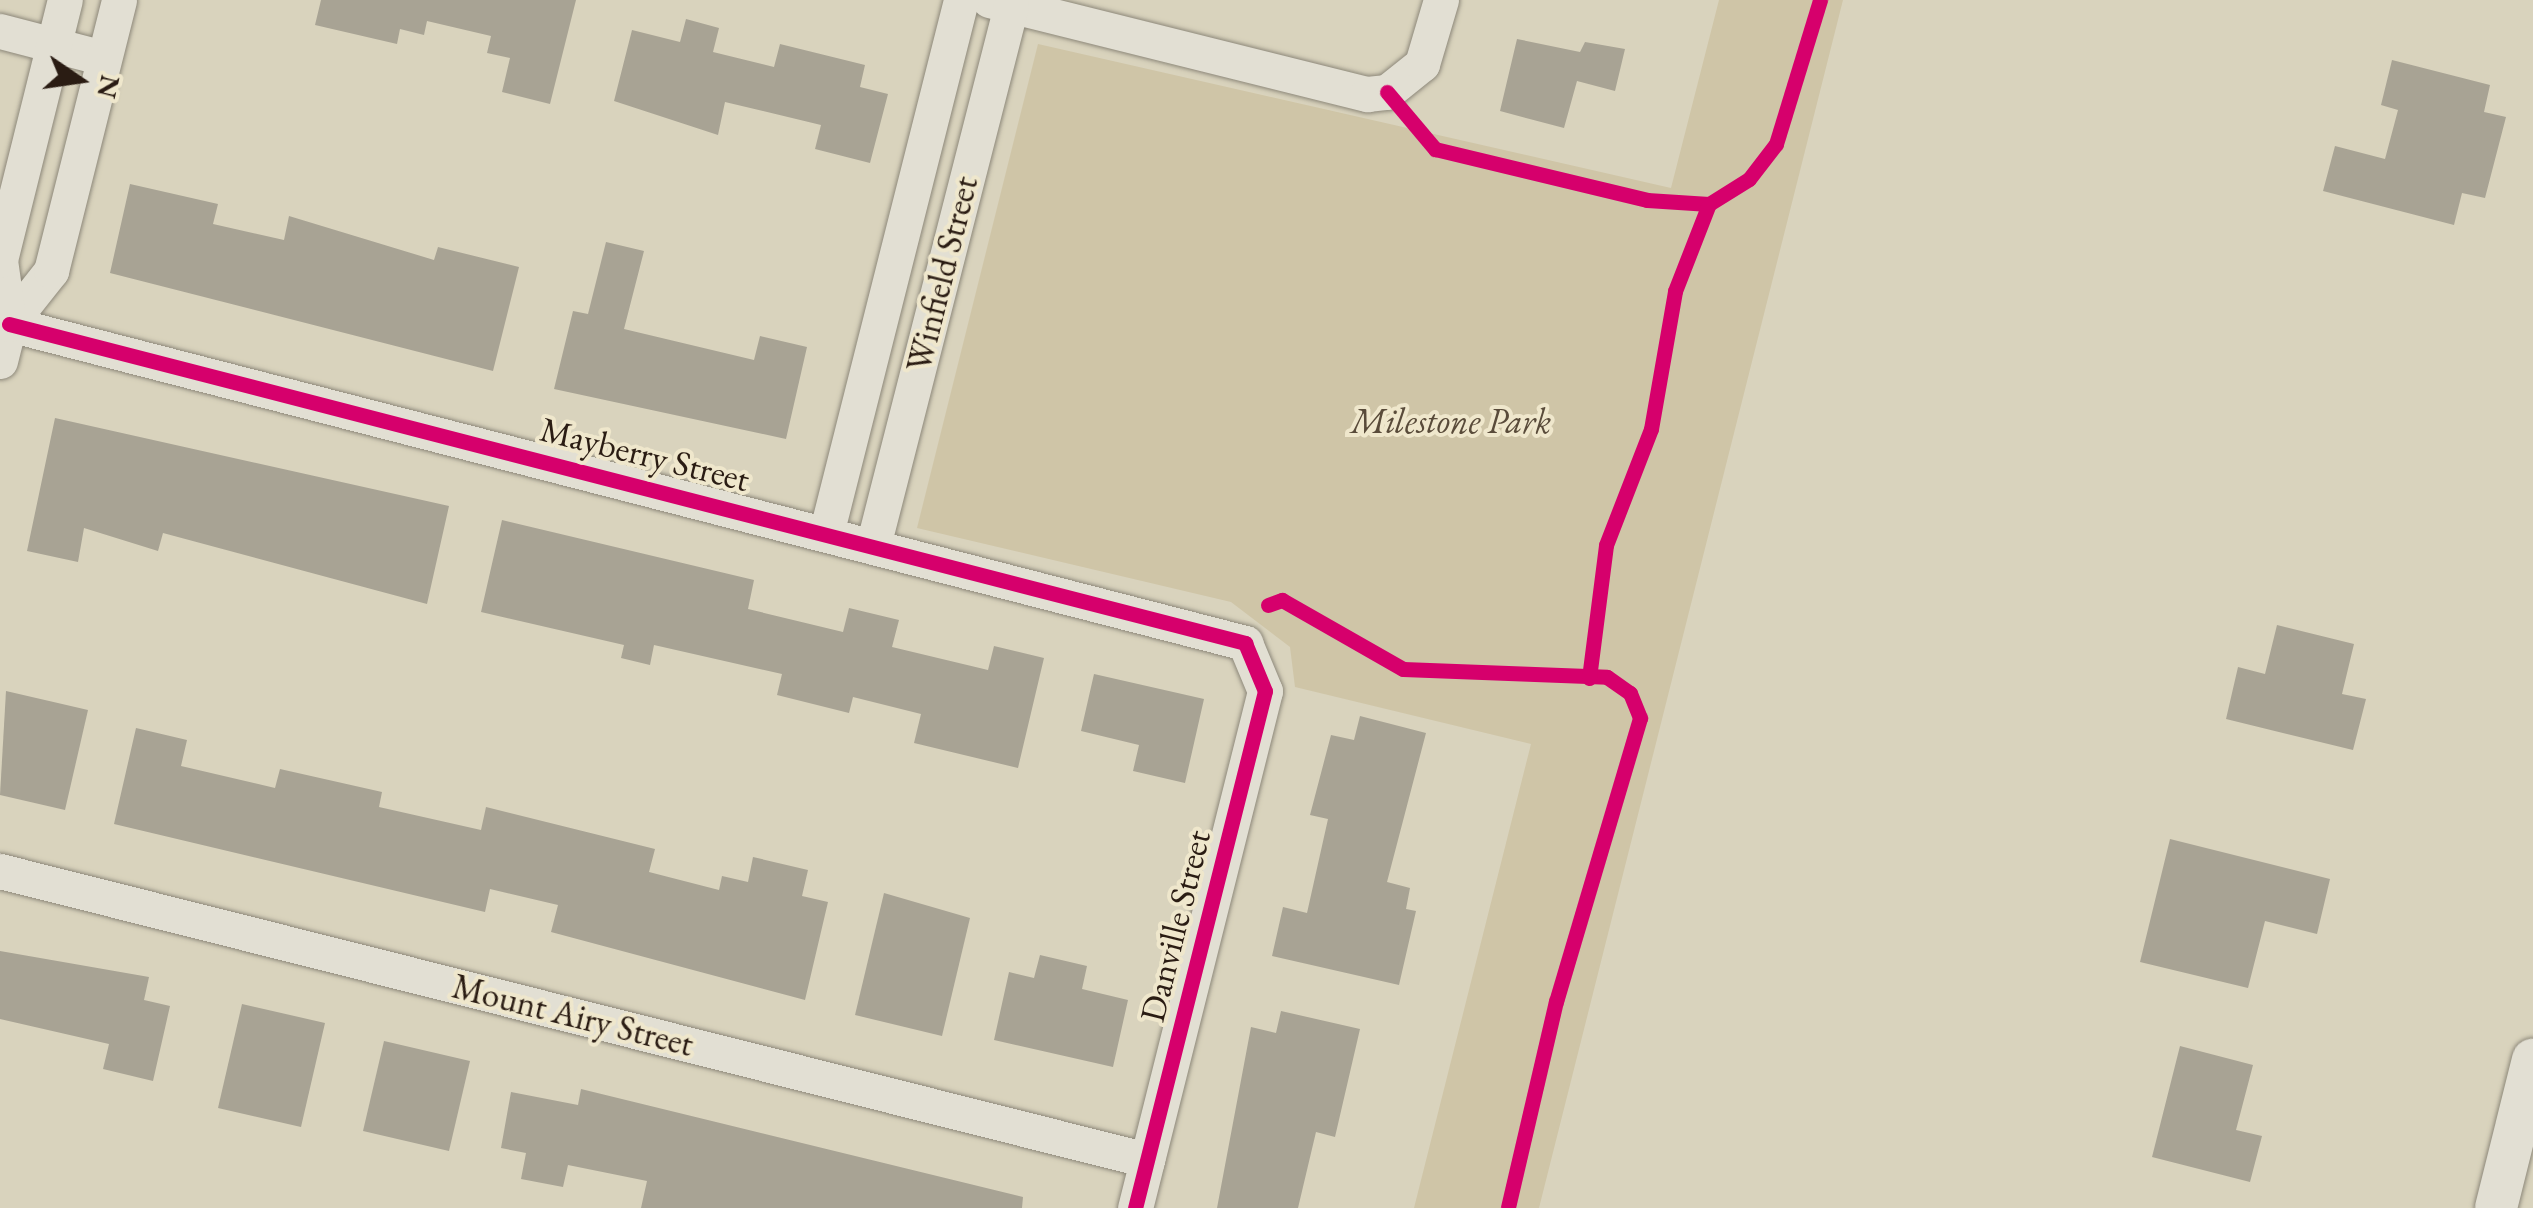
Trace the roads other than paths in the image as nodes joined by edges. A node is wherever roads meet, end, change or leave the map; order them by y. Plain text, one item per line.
1 (66, 0) edge
2 (119, 0) edge
3 (961, 0) edge
4 (1440, 0) edge
5 (1000, 3) edge
6 (0, 31) edge
7 (54, 45) junction
8 (104, 58) junction
9 (9, 324) junction
10 (0, 361) edge
11 (827, 530) junction
12 (874, 542) junction
13 (1258, 658) joint
14 (0, 870) edge
15 (2533, 1060) edge
16 (1147, 1160) junction
17 (1135, 1208) edge
18 (2496, 1208) edge

1 - 7 street
2 - 8 street
3 - 11 street, Winfield Street
4 - 5 street
5 - 12 street, Winfield Street
6 - 7 street
7 - 8 street
7 - 9 street
8 - 9 street
9 - 10 street
9 - 11 street, Mayberry Street
11 - 12 street, Mayberry Street
12 - 13 street, Mayberry Street
13 - 16 street, Danville Street
14 - 16 street, Mount Airy Street
15 - 18 street
16 - 17 street, Danville Street

